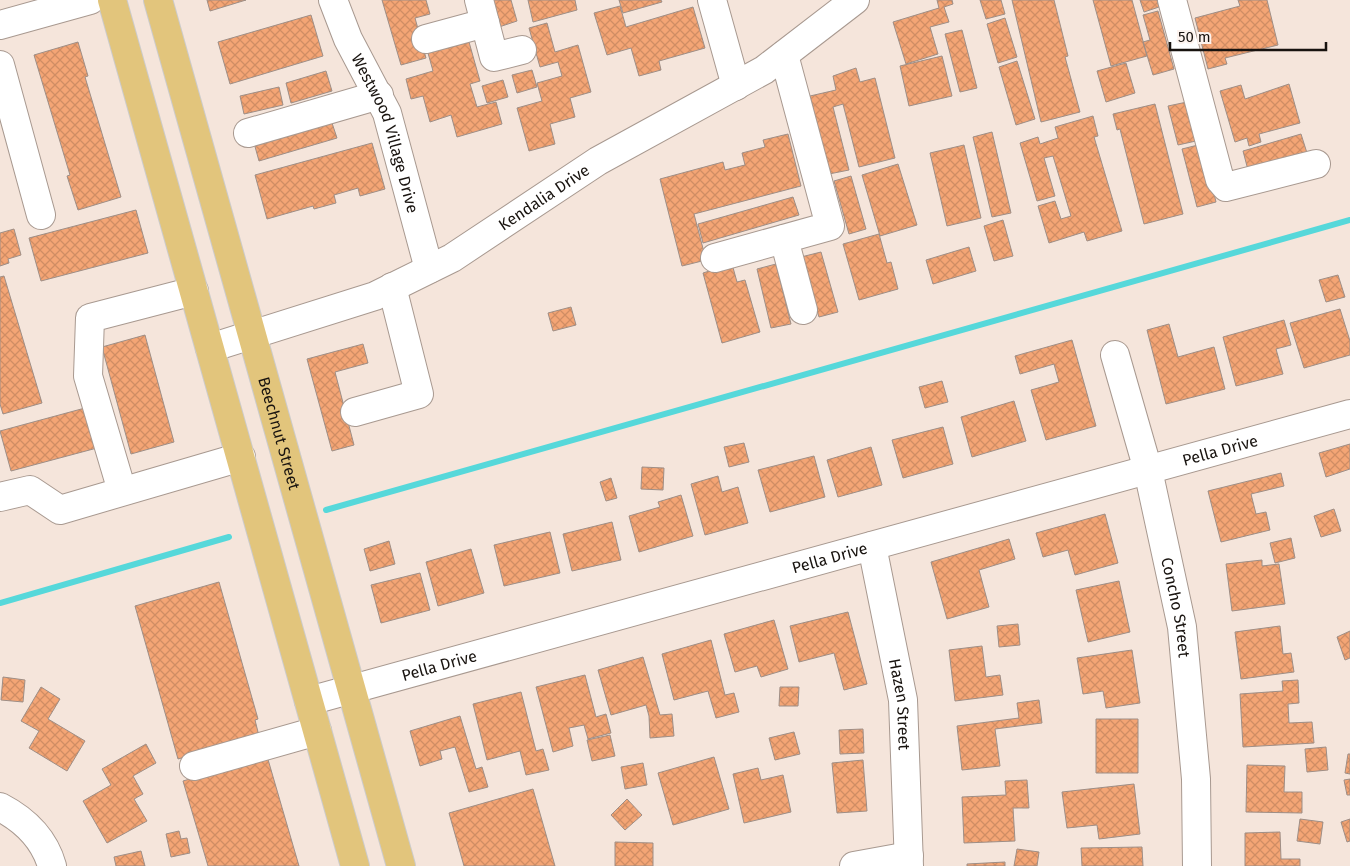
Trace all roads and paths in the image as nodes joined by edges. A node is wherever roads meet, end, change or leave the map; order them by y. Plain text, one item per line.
1 (90, 0) edge
2 (112, 0) edge
3 (158, 0) edge
4 (333, 0) edge
5 (712, 0) edge
6 (855, 0) edge
7 (1172, 0) edge
8 (482, 11) edge
9 (0, 25) edge
10 (426, 39) dead end
11 (522, 50) dead end
12 (784, 55) junction
13 (0, 65) edge
14 (736, 86) junction
15 (379, 95) junction
16 (248, 132) dead end
17 (1316, 164) dead end
18 (41, 215) dead end
19 (784, 239) junction
20 (715, 258) dead end
21 (429, 269) junction
22 (392, 287) junction
23 (194, 290) junction
24 (804, 310) dead end
25 (252, 336) junction
26 (210, 348) junction
27 (1115, 355) dead end
28 (355, 412) dead end
29 (1350, 414) edge
30 (241, 457) junction
31 (1148, 470) junction
32 (122, 492) junction
33 (0, 497) edge
34 (872, 546) junction
35 (353, 690) junction
36 (309, 701) junction
37 (317, 731) junction
38 (194, 766) dead end
39 (8, 811) edge
40 (909, 861) edge
41 (52, 866) edge
42 (355, 866) edge
43 (401, 866) edge
44 (854, 866) edge
45 (1197, 866) edge

1 - 9 street
2 - 23 main road
3 - 25 main road, Beechnut Street
4 - 15 street, Westwood Village Drive
5 - 14 street
6 - 12 street, Kendalia Drive
7 - 17 street
8 - 10 street
8 - 11 street
12 - 14 street, Kendalia Drive
12 - 19 street
13 - 18 street
14 - 21 street, Kendalia Drive
15 - 16 street
15 - 21 street, Westwood Village Drive
19 - 20 street
19 - 24 street
21 - 22 street, Kendalia Drive
22 - 25 street, Kendalia Drive
22 - 28 street
23 - 26 main road
23 - 32 street
25 - 26 street, Kendalia Drive
25 - 35 main road, Beechnut Street
26 - 30 main road
27 - 31 street, Concho Street
29 - 31 street, Pella Drive
30 - 32 street
30 - 36 main road
31 - 34 street, Pella Drive
31 - 45 street, Concho Street
32 - 33 street
34 - 35 street, Pella Drive
34 - 40 street, Hazen Street
35 - 36 street, Pella Drive
35 - 43 main road, Beechnut Street
36 - 37 main road
37 - 38 street
37 - 42 main road
39 - 41 street
40 - 44 street

